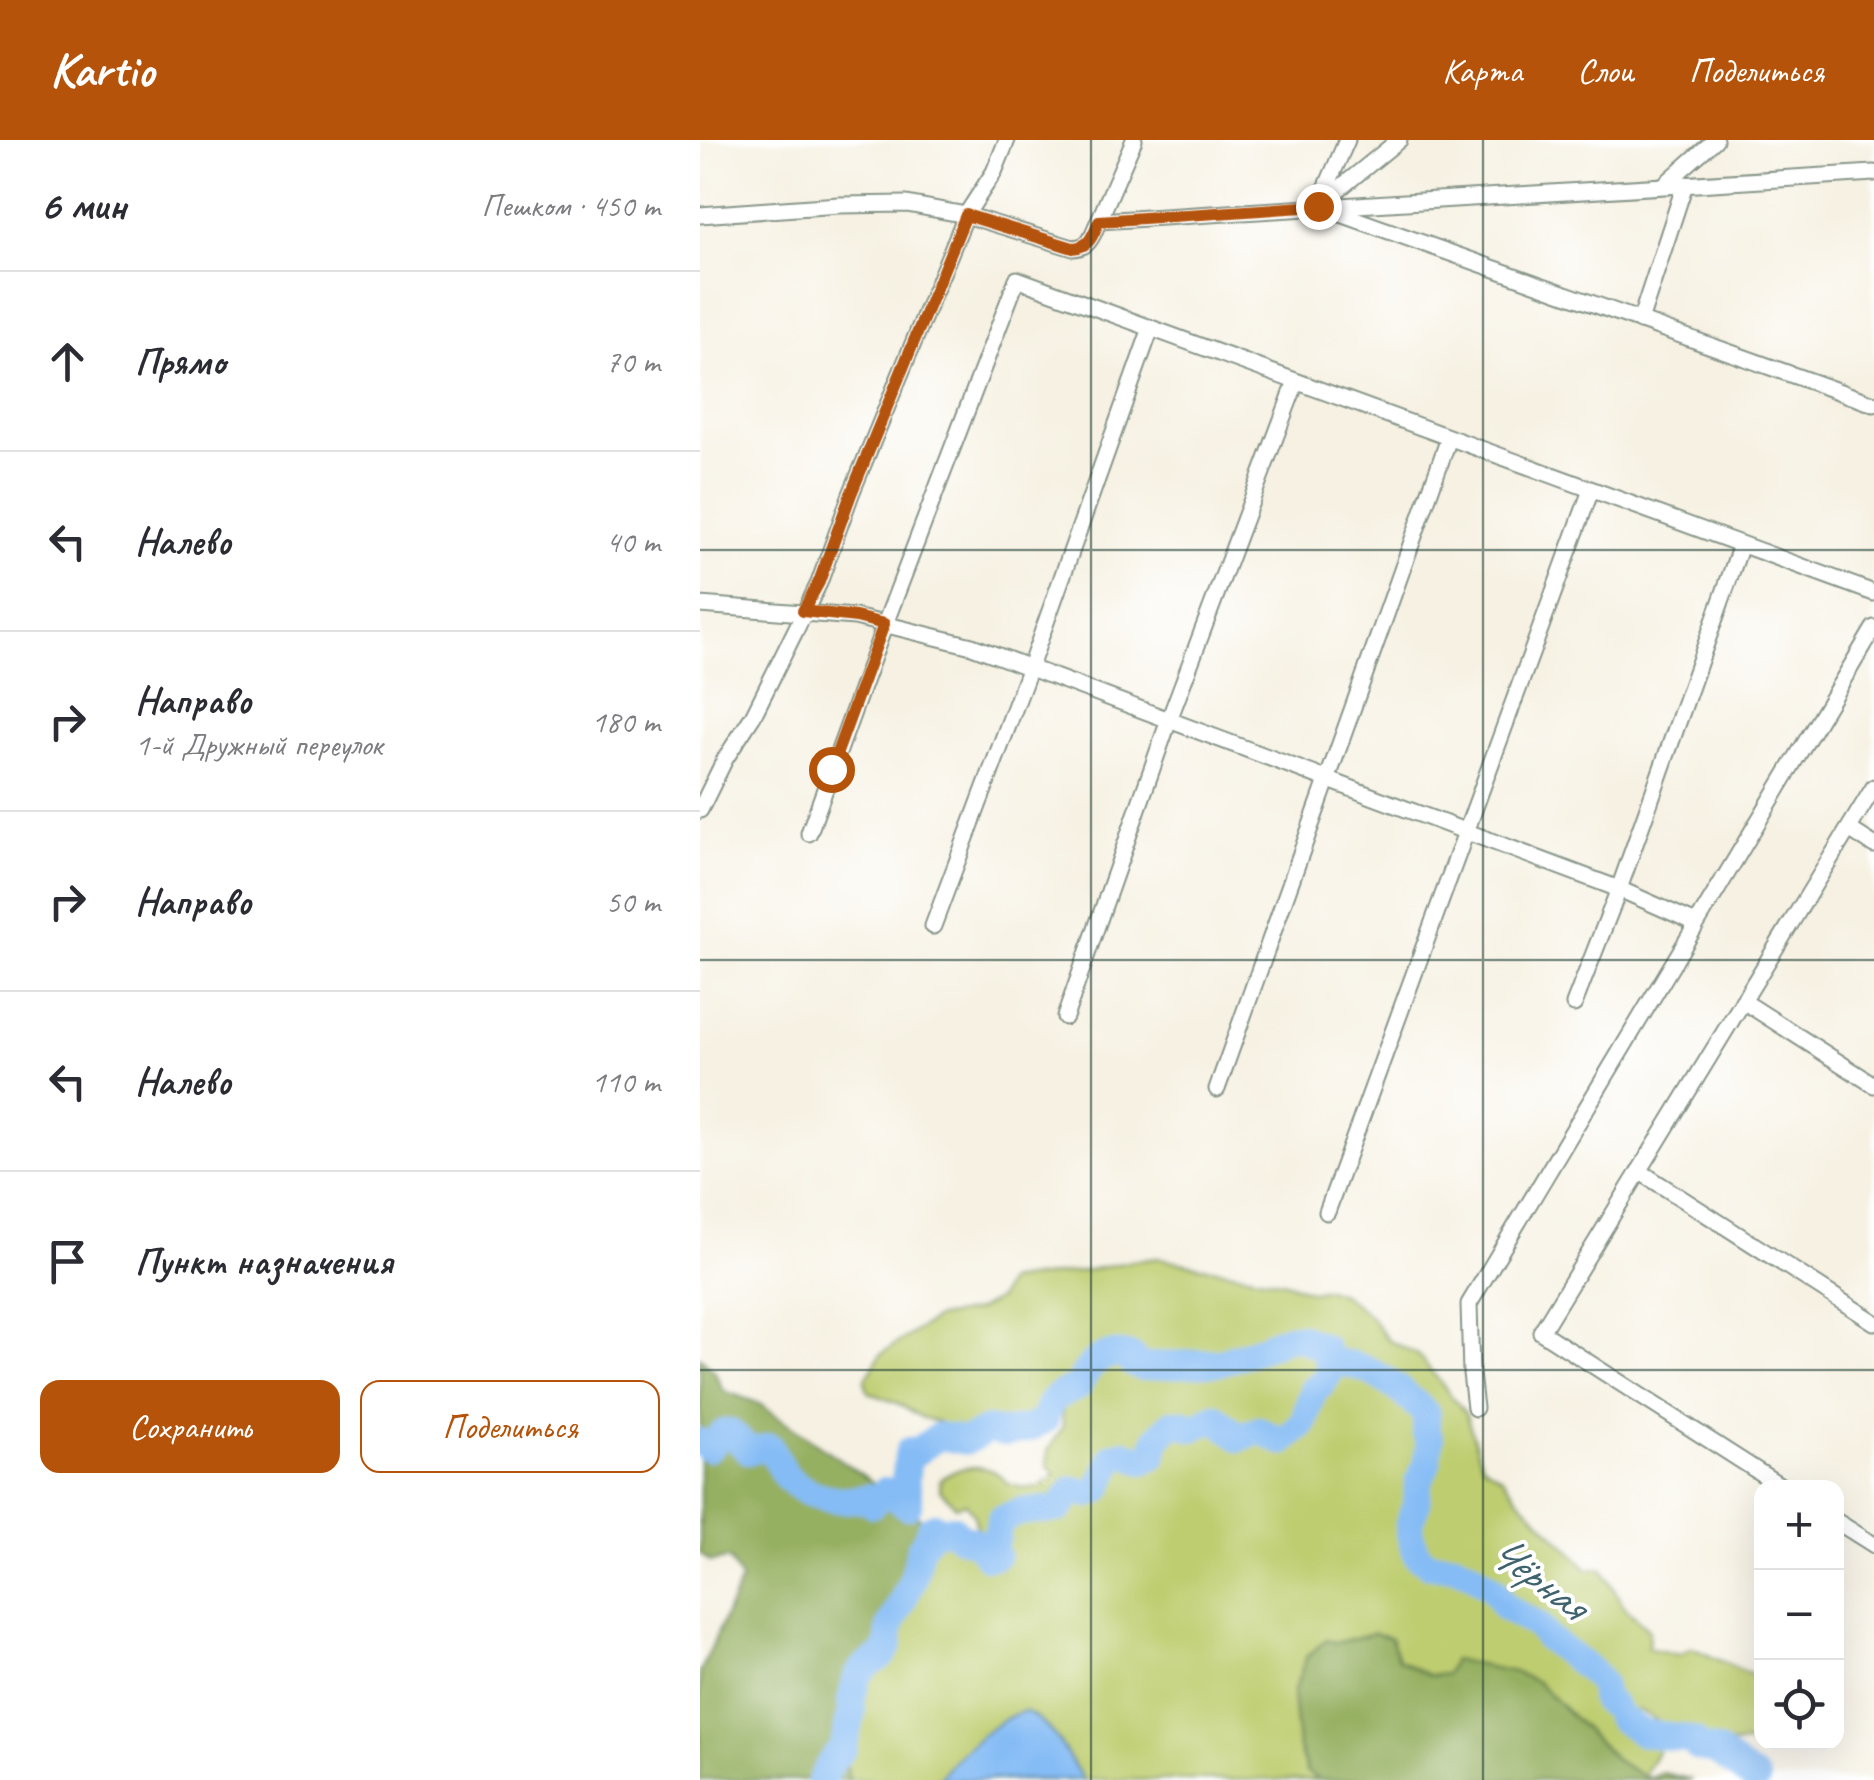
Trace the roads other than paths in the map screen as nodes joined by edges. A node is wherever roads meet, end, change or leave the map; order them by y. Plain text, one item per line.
1 (1007, 140) edge
2 (1134, 140) edge
3 (1347, 140) edge
4 (1399, 140) edge
5 (1714, 140) edge
6 (1874, 173) edge
7 (1686, 184) junction
8 (1664, 185) junction
9 (1318, 206) junction
10 (700, 214) edge
11 (966, 215) junction
12 (1099, 221) junction
13 (1640, 321) junction
14 (1151, 328) junction
15 (1296, 382) junction
16 (1874, 404) edge
17 (1449, 438) junction
18 (1591, 490) junction
19 (1741, 545) junction
20 (1874, 594) edge
21 (700, 604) edge
22 (803, 611) junction
23 (884, 624) junction
24 (1874, 628) edge
25 (1030, 667) junction
26 (1169, 720) junction
27 (1329, 780) junction
28 (1874, 787) edge
29 (700, 810) edge
30 (1849, 829) junction
31 (1465, 831) junction
32 (809, 833) dead end
33 (1874, 845) edge
34 (1620, 889) junction
35 (1696, 923) junction
36 (933, 926) dead end
37 (1743, 1001) junction
38 (1574, 1004) dead end
39 (1065, 1017) dead end
40 (1874, 1085) edge
41 (1217, 1089) dead end
42 (1639, 1171) junction
43 (1327, 1212) dead end
44 (1874, 1322) edge
45 (1475, 1408) dead end
46 (1772, 1480) edge
47 (1844, 1526) edge
48 (1874, 1545) edge

1 - 11 street
2 - 12 street
3 - 9 street
4 - 9 street
5 - 8 street
6 - 7 street
7 - 8 street
7 - 13 street
8 - 9 street
9 - 12 street
9 - 13 street
10 - 11 street
11 - 12 street
11 - 22 street
13 - 16 street
14 - 15 street
14 - 23 street
14 - 25 street
15 - 17 street
15 - 26 street
17 - 18 street
17 - 27 street
18 - 19 street
18 - 31 street
19 - 20 street
19 - 34 street
21 - 22 street
22 - 23 street
22 - 29 street
23 - 25 street
23 - 32 street
24 - 35 street
25 - 26 street
25 - 36 street
26 - 27 street
26 - 39 street
27 - 31 street
27 - 41 street
28 - 30 street
30 - 33 street
30 - 37 street
31 - 34 street
31 - 43 street
34 - 35 street
34 - 38 street
35 - 45 street
37 - 40 street
37 - 42 street
42 - 44 street
42 - 46 street
47 - 48 street

